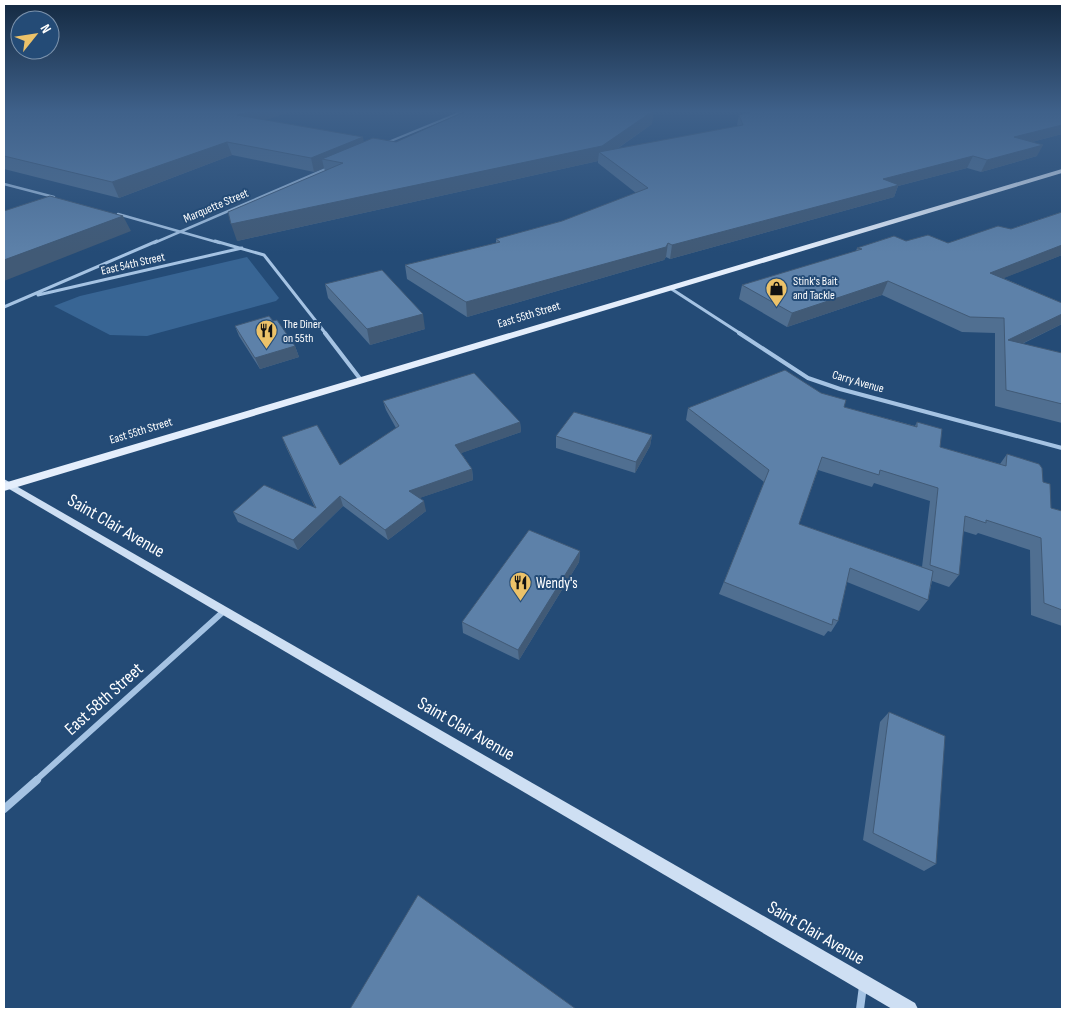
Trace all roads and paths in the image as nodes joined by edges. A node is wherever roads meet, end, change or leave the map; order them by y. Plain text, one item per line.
1 (339, 163) edge
2 (1062, 171) edge
3 (4, 184) edge
4 (61, 199) edge
5 (109, 212) edge
6 (180, 231) junction
7 (245, 248) junction
8 (670, 288) junction
9 (26, 298) junction
10 (4, 307) edge
11 (361, 380) junction
12 (1062, 448) edge
13 (5, 485) edge
14 (224, 610) junction
15 (4, 810) edge
16 (864, 983) junction
17 (860, 1009) edge
18 (909, 1009) edge

1 - 6 street, Marquette Street
2 - 8 main road, East 55th Street
3 - 4 street
5 - 6 street
6 - 7 street
6 - 9 street, Marquette Street
7 - 9 street, East 54th Street
7 - 11 street
8 - 11 main road, East 55th Street
8 - 12 street, Carry Avenue
9 - 10 street, Marquette Street
11 - 13 main road, East 55th Street
13 - 14 main road, Saint Clair Avenue
14 - 15 street, East 58th Street
14 - 16 main road, Saint Clair Avenue
16 - 17 street
16 - 18 main road, Saint Clair Avenue

